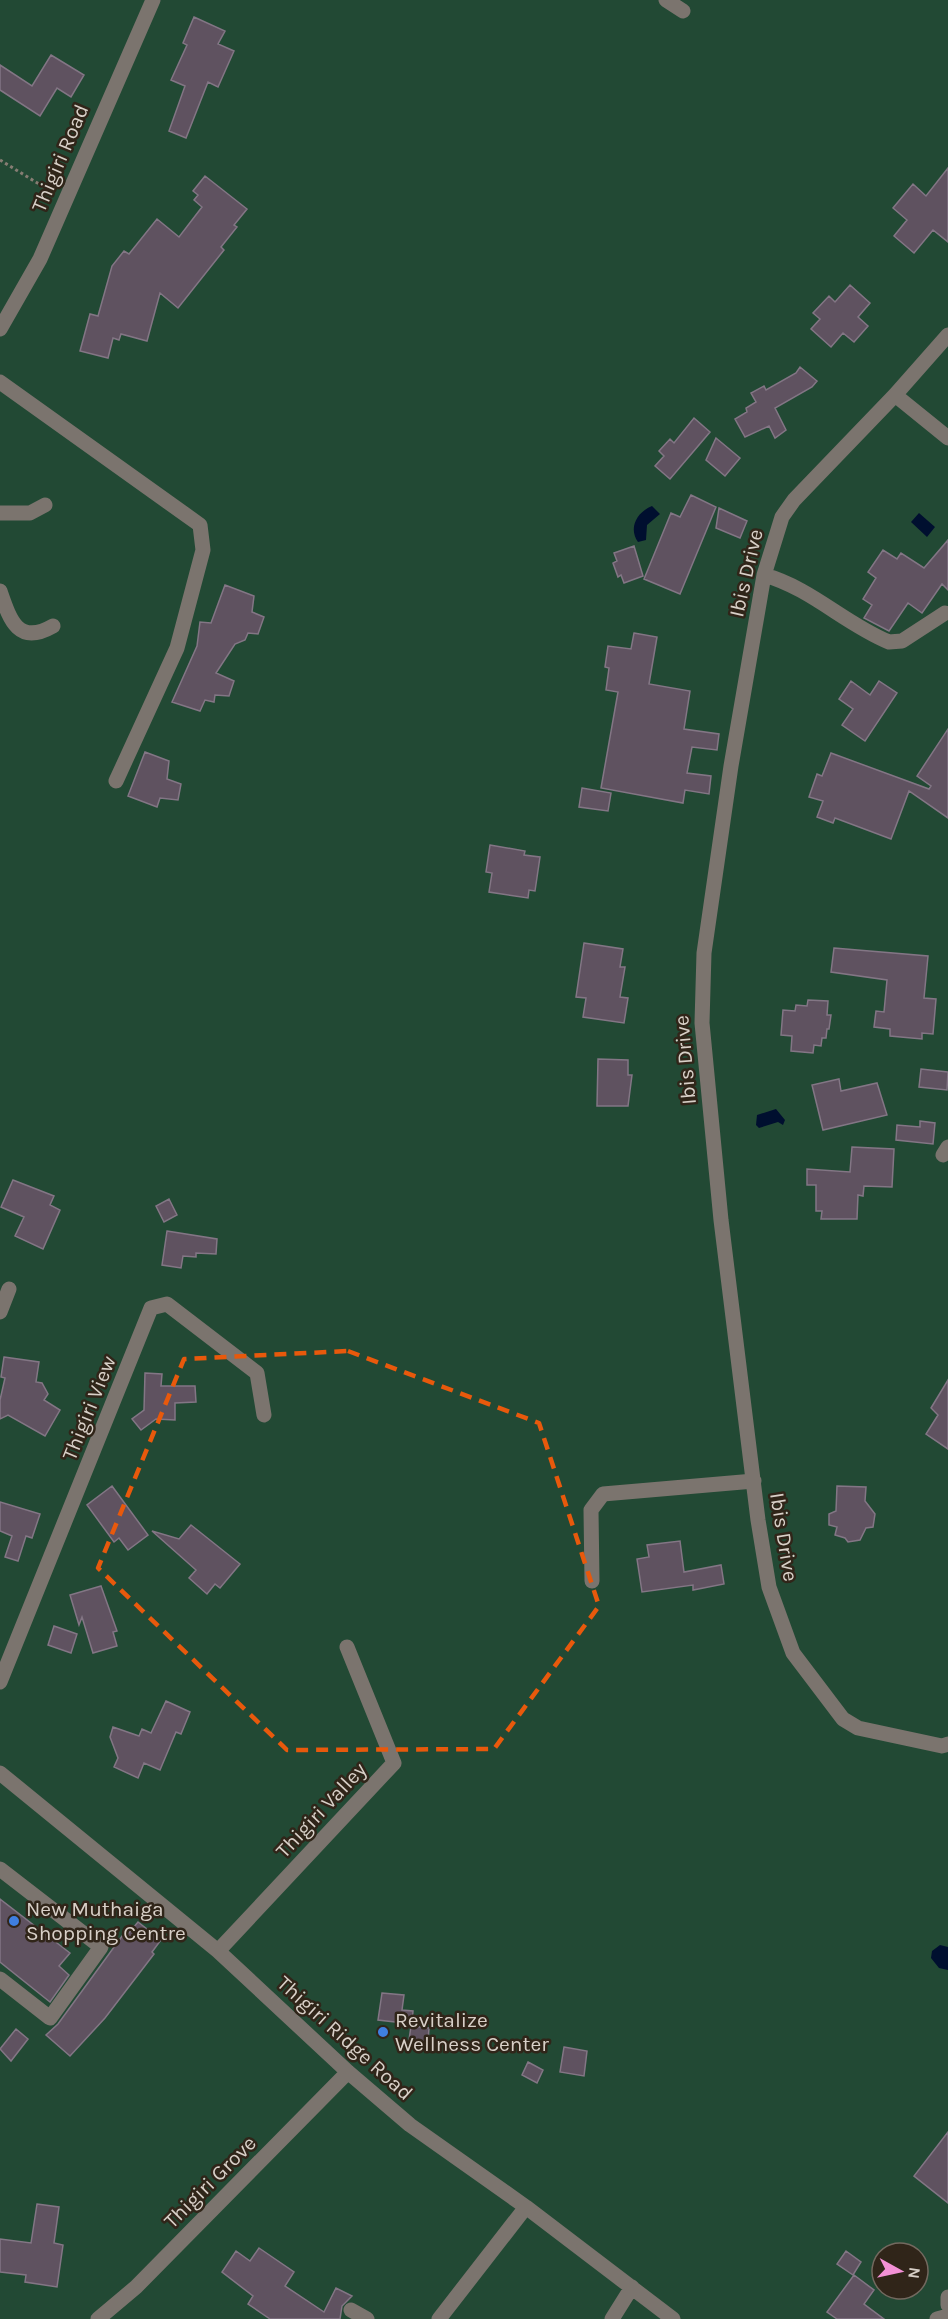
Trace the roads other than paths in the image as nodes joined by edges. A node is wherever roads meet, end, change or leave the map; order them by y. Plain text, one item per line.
1 (153, 0) edge
2 (666, 0) edge
3 (683, 11) dead end
4 (0, 329) edge
5 (948, 335) edge
6 (0, 382) edge
7 (895, 395) junction
8 (948, 438) edge
9 (45, 506) dead end
10 (0, 513) edge
11 (764, 575) junction
12 (0, 591) edge
13 (945, 613) dead end
14 (53, 627) dead end
15 (116, 781) dead end
16 (9, 1289) dead end
17 (0, 1312) edge
18 (264, 1415) dead end
19 (754, 1481) junction
20 (592, 1581) dead end
21 (347, 1647) dead end
22 (0, 1682) edge
23 (948, 1744) edge
24 (0, 1773) edge
25 (0, 1869) edge
26 (219, 1951) junction
27 (0, 1979) edge
28 (348, 2072) junction
29 (526, 2207) junction
30 (633, 2287) junction
31 (948, 2297) edge
32 (948, 2305) edge
33 (351, 2310) dead end
34 (948, 2316) edge
35 (98, 2319) edge
36 (367, 2319) edge
37 (439, 2319) edge
38 (612, 2319) edge
39 (673, 2319) edge
40 (937, 2319) edge

1 - 4 street, Thigiri Road
2 - 3 street
5 - 7 street, Ibis Drive
6 - 15 street
7 - 8 street
7 - 11 street, Ibis Drive
9 - 10 street
11 - 13 street
11 - 19 street, Ibis Drive
12 - 14 street
16 - 17 street
18 - 22 street, Thigiri View
19 - 20 street
19 - 23 street, Ibis Drive
21 - 26 street, Thigiri Valley
24 - 26 street, Thigiri Ridge Road
25 - 27 street
26 - 28 street, Thigiri Ridge Road
28 - 29 street, Thigiri Ridge Road
28 - 35 street, Thigiri Grove
29 - 30 street, Thigiri Ridge Road
29 - 37 street
30 - 38 street
30 - 39 street, Thigiri Ridge Road
31 - 32 street
33 - 36 street
34 - 40 street

